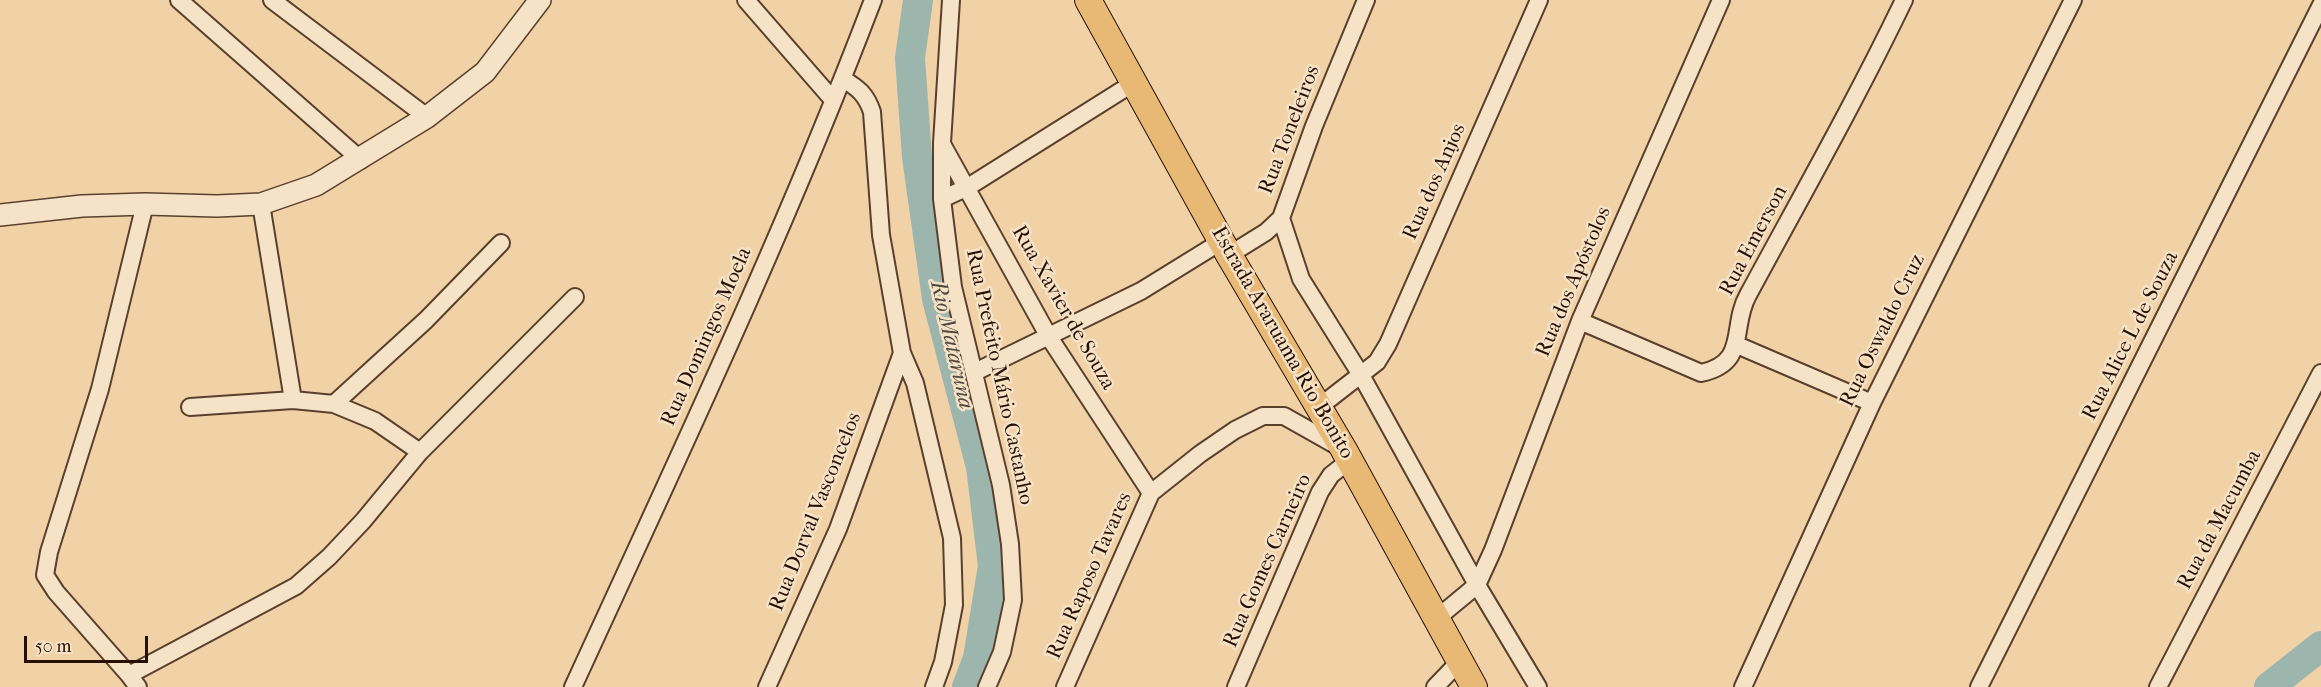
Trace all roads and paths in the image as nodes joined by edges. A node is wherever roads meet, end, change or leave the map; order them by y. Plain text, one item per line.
1 (178, 0) edge
2 (272, 0) edge
3 (540, 0) edge
4 (746, 0) edge
5 (873, 0) edge
6 (951, 0) edge
7 (1088, 0) edge
8 (1366, 0) edge
9 (1539, 0) edge
10 (1721, 0) edge
11 (1904, 0) edge
12 (2073, 0) edge
13 (2321, 5) edge
14 (843, 79) junction
15 (1135, 82) junction
16 (833, 100) junction
17 (427, 117) junction
18 (942, 143) junction
19 (361, 160) junction
20 (968, 187) junction
21 (942, 199) junction
22 (146, 204) junction
23 (261, 204) junction
24 (0, 215) edge
25 (1281, 218) junction
26 (501, 243) dead end
27 (1226, 248) junction
28 (575, 297) dead end
29 (1580, 321) junction
30 (1049, 337) junction
31 (1737, 345) junction
32 (902, 352) junction
33 (975, 372) junction
34 (2321, 373) edge
35 (1361, 375) junction
36 (293, 400) junction
37 (1872, 403) junction
38 (334, 404) junction
39 (190, 406) dead end
40 (1319, 407) junction
41 (420, 452) junction
42 (1347, 455) junction
43 (1151, 493) junction
44 (1477, 585) junction
45 (1436, 619) junction
46 (1460, 661) junction
47 (134, 681) edge
48 (573, 687) edge
49 (767, 687) edge
50 (934, 687) edge
51 (987, 687) edge
52 (1065, 687) edge
53 (1236, 687) edge
54 (1435, 687) edge
55 (1474, 687) edge
56 (1538, 687) edge
57 (1743, 687) edge
58 (1979, 687) edge
59 (2158, 687) edge

1 - 19 street
2 - 17 street
3 - 17 street
4 - 16 street
5 - 14 street, Rua Domingos Moela
6 - 18 street, Rua Prefeito Mário Castanho
7 - 15 main road, Estrada Araruama Rio Bonito
8 - 25 street, Rua Toneleiros
9 - 35 street, Rua dos Anjos
10 - 29 street, Rua dos Apóstolos
11 - 31 street, Rua Emerson
12 - 37 street, Rua Oswaldo Cruz
13 - 58 street, Rua Alice L de Souza
14 - 16 street, Rua Domingos Moela
14 - 32 street
15 - 20 street
15 - 27 main road, Estrada Araruama Rio Bonito
16 - 48 street, Rua Domingos Moela
17 - 19 street
18 - 20 street, Rua Xavier de Souza
18 - 21 street, Rua Prefeito Mário Castanho
19 - 23 street
20 - 21 street
20 - 30 street, Rua Xavier de Souza
21 - 33 street, Rua Prefeito Mário Castanho
22 - 23 street
22 - 24 street
22 - 47 street
23 - 36 street
25 - 27 street, Rua Toneleiros
25 - 35 street
26 - 38 street
27 - 30 street, Rua Toneleiros
27 - 40 main road, Estrada Araruama Rio Bonito
28 - 41 street
29 - 31 street, Rua Emerson
29 - 44 street, Rua dos Apóstolos
30 - 33 street, Rua Toneleiros
30 - 43 street, Rua Xavier de Souza
31 - 37 street
32 - 49 street, Rua Dorval Vasconcelos
32 - 50 street
33 - 51 street, Rua Prefeito Mário Castanho
34 - 59 street, Rua da Macumba
35 - 40 street, Rua dos Anjos
35 - 44 street
36 - 38 street
36 - 39 street
37 - 57 street, Rua Oswaldo Cruz
38 - 41 street
40 - 42 main road, Estrada Araruama Rio Bonito
41 - 47 street
42 - 43 street, Rua Raposo Tavares
42 - 45 main road, Estrada Araruama Rio Bonito
42 - 53 street, Rua Gomes Carneiro
43 - 52 street, Rua Raposo Tavares
44 - 45 street, Rua dos Apóstolos
44 - 56 street
45 - 46 main road, Estrada Araruama Rio Bonito
46 - 54 street
46 - 55 main road, Estrada Araruama Rio Bonito

